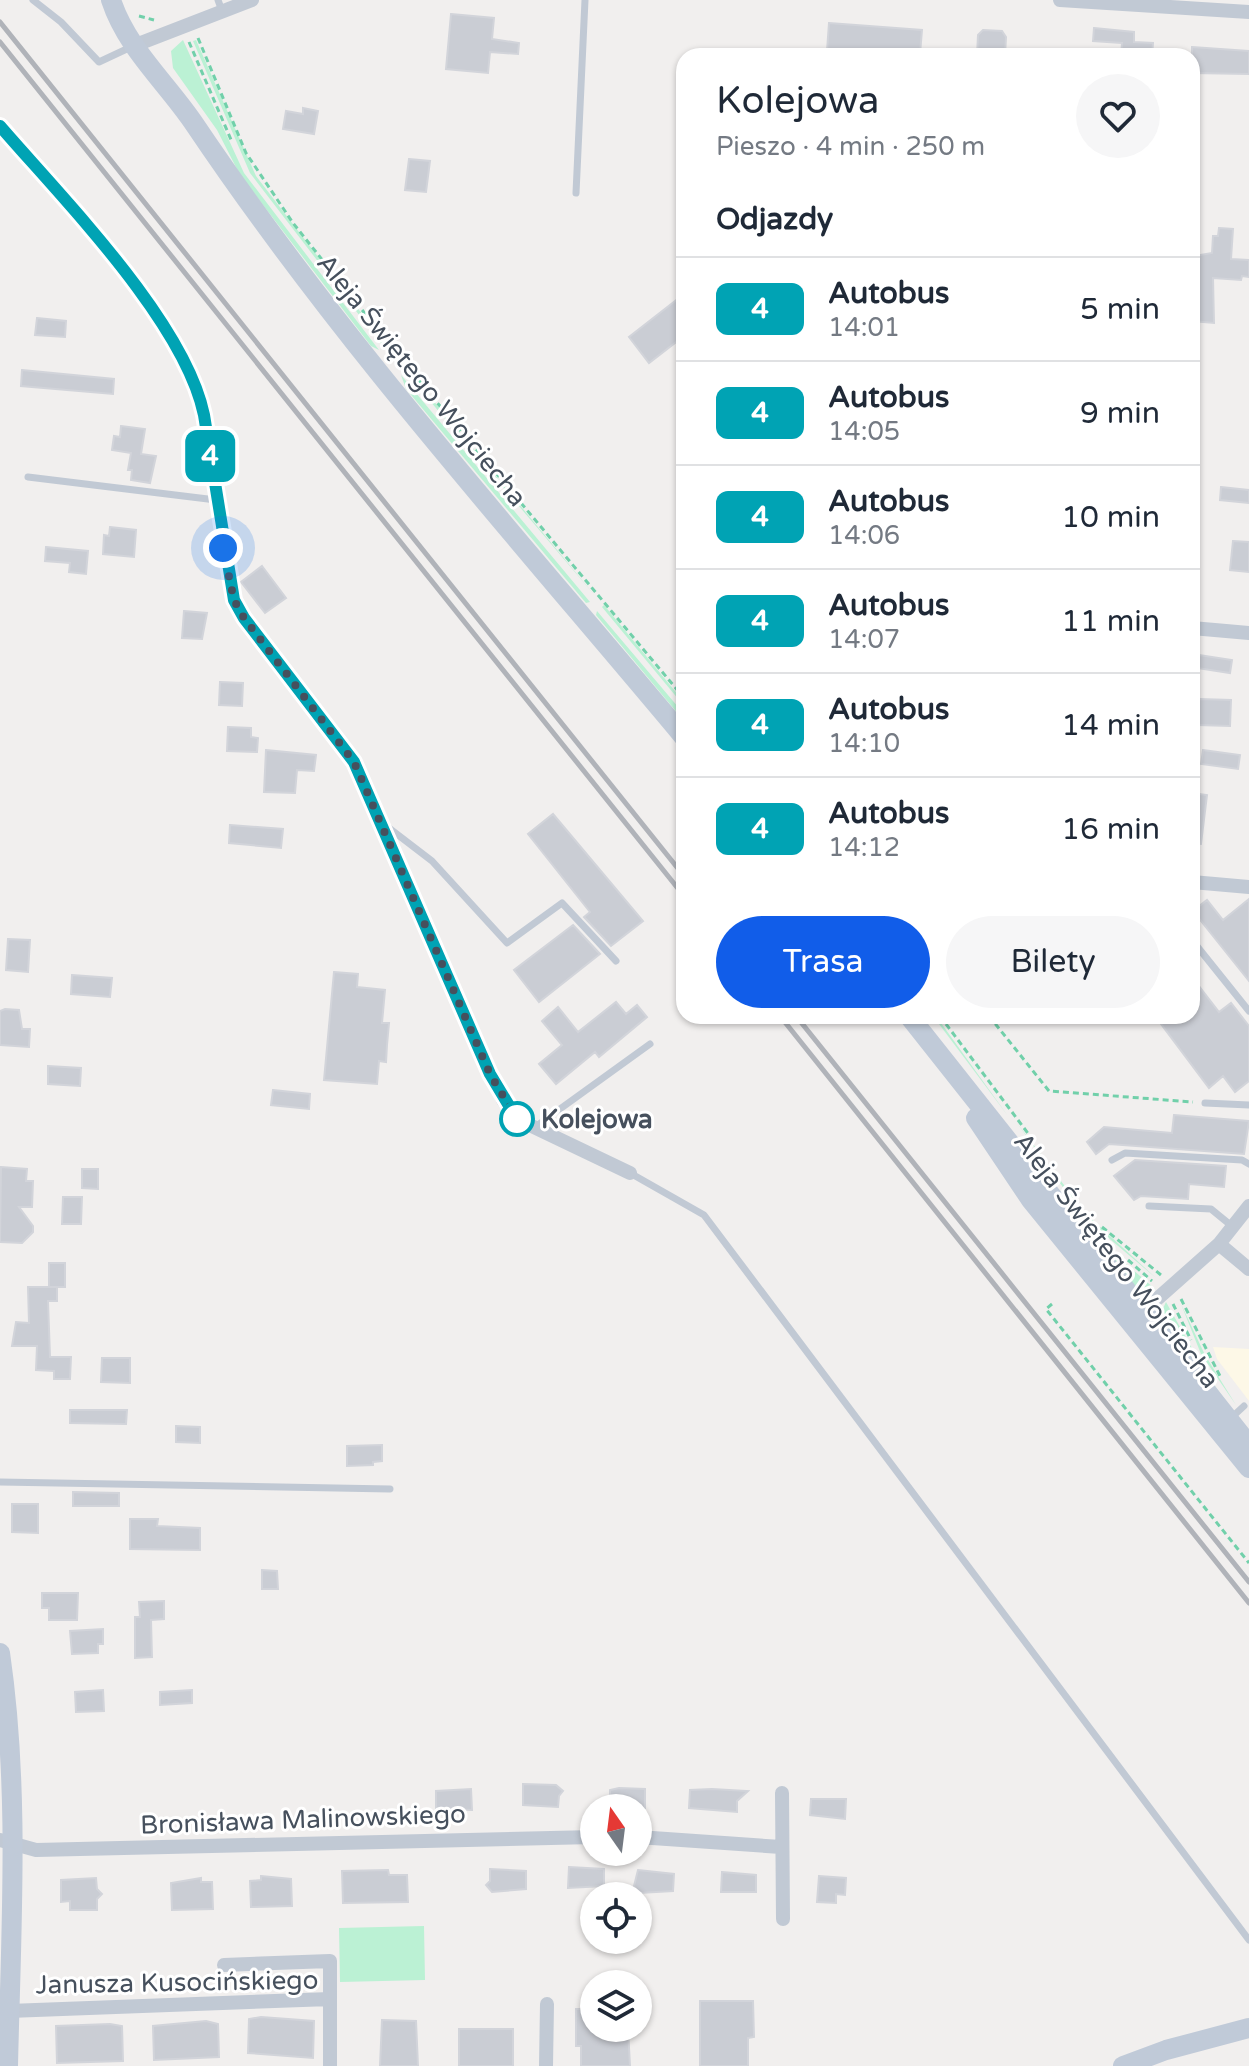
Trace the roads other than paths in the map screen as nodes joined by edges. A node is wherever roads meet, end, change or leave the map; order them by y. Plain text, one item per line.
1 (33, 0) edge
2 (111, 0) edge
3 (252, 0) edge
4 (585, 0) edge
5 (1060, 0) edge
6 (1104, 2) edge
7 (220, 6) edge
8 (1249, 12) edge
9 (133, 46) junction
10 (0, 126) edge
11 (576, 193) dead end
12 (28, 477) dead end
13 (216, 500) junction
14 (1200, 629) edge
15 (1249, 633) edge
16 (676, 727) edge
17 (381, 821) junction
18 (1200, 883) edge
19 (1249, 887) edge
20 (1200, 950) edge
21 (616, 961) dead end
22 (1249, 1011) edge
23 (915, 1024) edge
24 (650, 1044) dead end
25 (1205, 1103) road end
26 (1249, 1105) edge
27 (533, 1128) junction
28 (1112, 1160) dead end
29 (1249, 1164) edge
30 (630, 1173) joint
31 (1149, 1206) dead end
32 (1249, 1206) edge
33 (1233, 1227) junction
34 (1219, 1244) junction
35 (1249, 1269) edge
36 (1136, 1318) junction
37 (1230, 1418) junction
38 (1249, 1445) edge
39 (1249, 1468) edge
40 (0, 1482) edge
41 (390, 1489) dead end
42 (0, 1653) edge
43 (782, 1793) dead end
44 (580, 1837) edge
45 (652, 1838) edge
46 (7, 1840) edge
47 (781, 1847) junction
48 (783, 1919) dead end
49 (1249, 1940) edge
50 (224, 1965) dead end
51 (330, 1999) junction
52 (547, 2004) dead end
53 (9, 2011) junction
54 (1249, 2028) edge
55 (8, 2066) edge
56 (330, 2066) edge
57 (546, 2066) edge
58 (1123, 2066) edge

1 - 9 lane
2 - 9 street, Aleja Świętego Wojciecha
3 - 7 street
4 - 11 lane
5 - 6 street
6 - 8 street
7 - 9 street
9 - 16 street, Aleja Świętego Wojciecha
10 - 13 street
12 - 13 lane
13 - 17 street
14 - 15 street
17 - 21 lane
17 - 27 street
18 - 19 street
20 - 22 lane
23 - 36 street, Aleja Świętego Wojciecha
24 - 27 lane
25 - 26 lane
27 - 30 street
28 - 29 lane
30 - 49 lane
31 - 33 lane
32 - 33 street
33 - 34 street
34 - 35 street
34 - 36 street
36 - 37 street, Aleja Świętego Wojciecha
37 - 38 street, Aleja Świętego Wojciecha
37 - 39 street, Aleja Świętego Wojciecha
40 - 41 lane
42 - 46 street
43 - 47 street
44 - 46 street, Bronisława Malinowskiego
45 - 47 street
46 - 53 street
47 - 48 street
50 - 51 street
51 - 53 street, Janusza Kusocińskiego
51 - 56 street, Janusza Kusocińskiego
52 - 57 street
53 - 55 street
54 - 58 street

